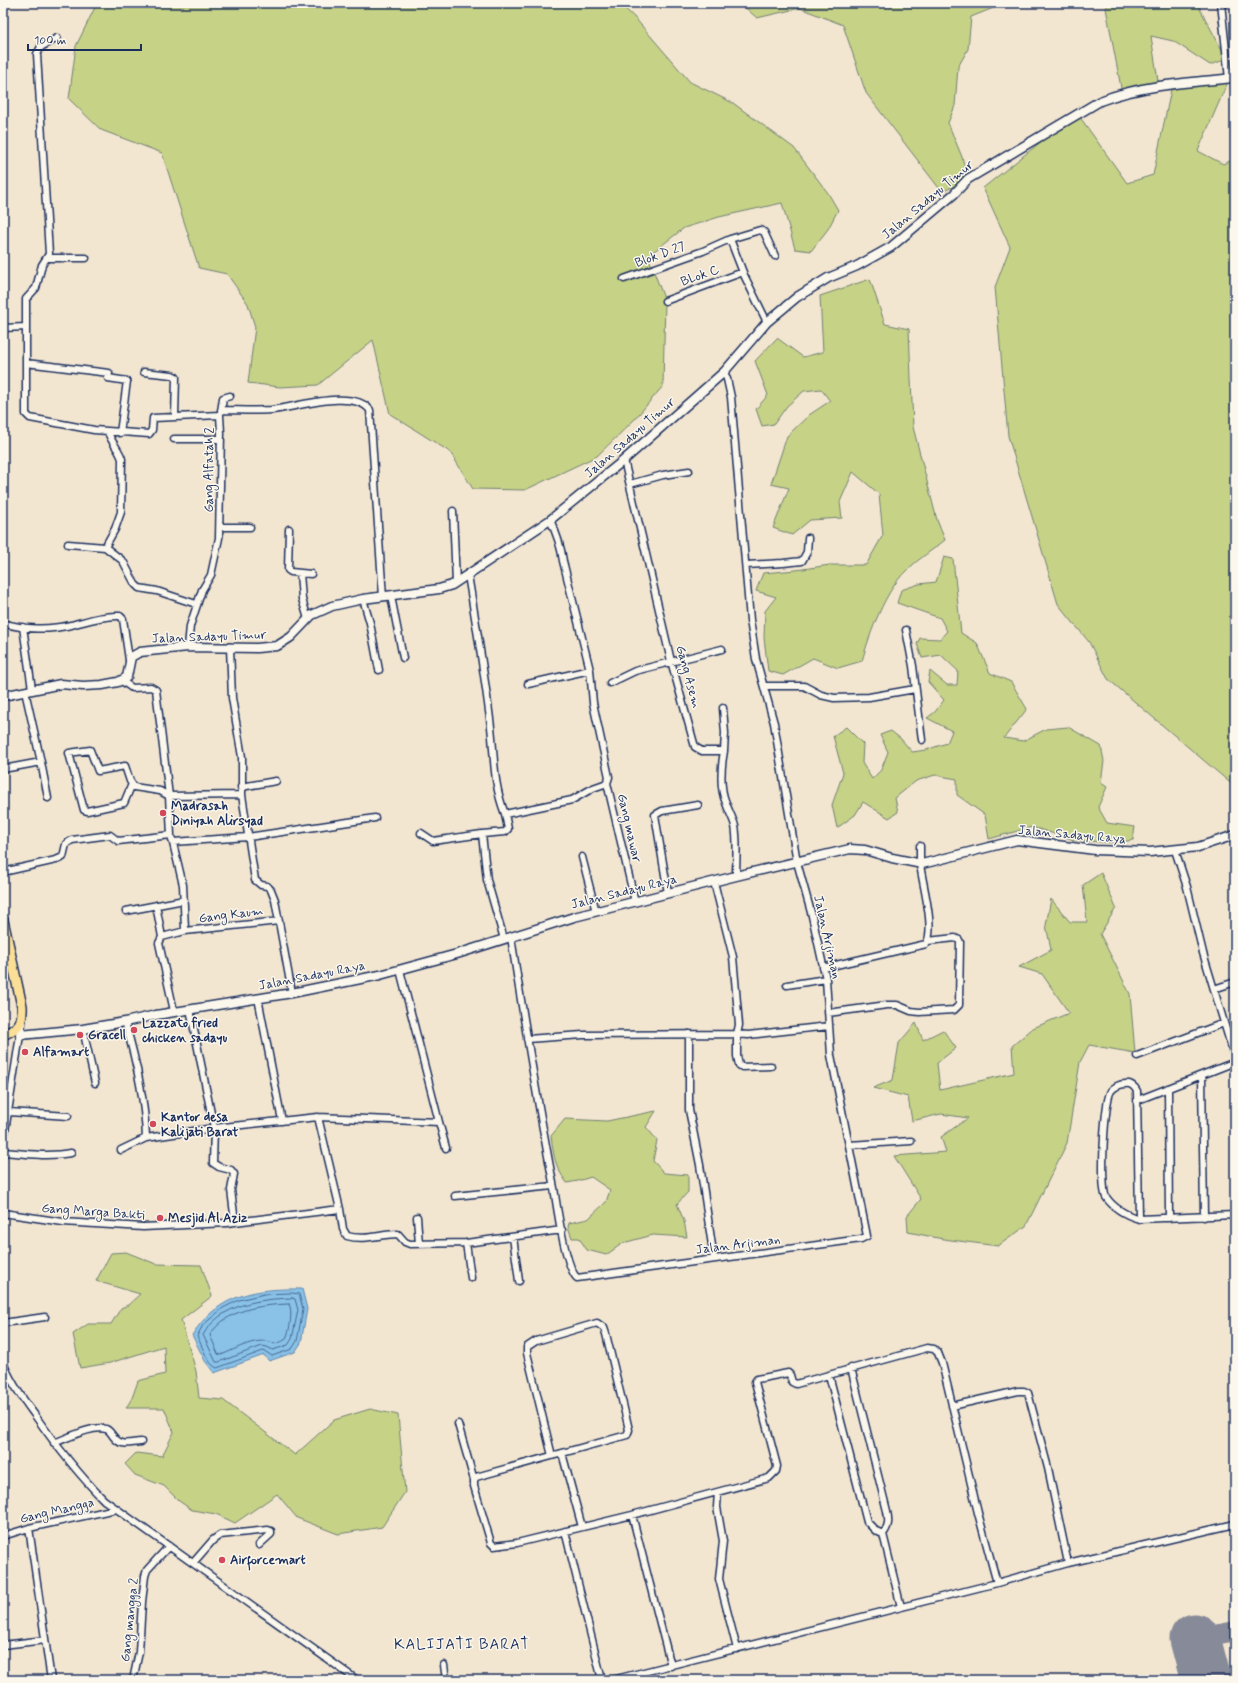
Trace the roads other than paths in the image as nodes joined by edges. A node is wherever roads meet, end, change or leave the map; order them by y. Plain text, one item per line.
1 (1221, 3) edge
2 (57, 38) dead end
3 (1232, 78) edge
4 (730, 239) junction
5 (775, 256) dead end
6 (48, 258) junction
7 (86, 258) dead end
8 (743, 272) junction
9 (624, 279) dead end
10 (665, 301) dead end
11 (767, 322) junction
12 (26, 327) junction
13 (3, 328) edge
14 (26, 363) junction
15 (144, 372) dead end
16 (724, 372) junction
17 (230, 396) dead end
18 (220, 413) junction
19 (175, 417) junction
20 (108, 432) junction
21 (120, 433) junction
22 (174, 439) dead end
23 (221, 439) junction
24 (624, 460) junction
25 (688, 471) dead end
26 (630, 484) junction
27 (453, 511) dead end
28 (550, 520) junction
29 (220, 526) junction
30 (250, 527) dead end
31 (289, 529) dead end
32 (808, 538) dead end
33 (68, 544) dead end
34 (105, 547) junction
35 (746, 565) junction
36 (300, 573) junction
37 (311, 574) dead end
38 (468, 575) junction
39 (456, 583) junction
40 (387, 596) junction
41 (363, 600) junction
42 (196, 604) junction
43 (308, 619) junction
44 (3, 623) edge
45 (23, 627) junction
46 (906, 630) dead end
47 (188, 648) junction
48 (230, 648) junction
49 (722, 649) dead end
50 (403, 658) dead end
51 (129, 660) junction
52 (671, 661) junction
53 (379, 670) dead end
54 (590, 670) junction
55 (122, 680) junction
56 (610, 683) dead end
57 (528, 684) dead end
58 (764, 686) junction
59 (915, 688) junction
60 (28, 690) junction
61 (3, 696) edge
62 (723, 708) dead end
63 (922, 740) dead end
64 (724, 751) junction
65 (41, 762) junction
66 (3, 769) edge
67 (276, 781) dead end
68 (607, 783) junction
69 (132, 784) junction
70 (241, 787) junction
71 (169, 796) junction
72 (242, 796) junction
73 (48, 798) dead end
74 (698, 805) dead end
75 (506, 814) junction
76 (375, 818) dead end
77 (421, 833) dead end
78 (482, 834) junction
79 (1235, 835) edge
80 (248, 837) junction
81 (172, 838) junction
82 (920, 846) dead end
83 (1175, 850) junction
84 (582, 857) dead end
85 (797, 862) junction
86 (920, 864) junction
87 (3, 872) edge
88 (736, 876) junction
89 (714, 882) junction
90 (668, 893) junction
91 (184, 900) junction
92 (635, 902) junction
93 (156, 905) junction
94 (126, 910) dead end
95 (596, 912) junction
96 (3, 920) edge
97 (279, 921) junction
98 (185, 931) junction
99 (162, 937) junction
100 (508, 938) junction
101 (928, 941) junction
102 (6, 953) edge
103 (824, 968) junction
104 (400, 970) junction
105 (826, 979) junction
106 (1235, 982) edge
107 (788, 985) dead end
108 (1214, 989) junction
109 (292, 993) junction
110 (258, 998) junction
111 (190, 1009) junction
112 (174, 1012) junction
113 (828, 1013) junction
114 (125, 1022) junction
115 (21, 1023) junction
116 (1224, 1023) junction
117 (829, 1026) junction
118 (83, 1030) junction
119 (689, 1034) junction
120 (737, 1034) junction
121 (3, 1035) edge
122 (20, 1035) junction
123 (527, 1039) junction
124 (1138, 1056) dead end
125 (1235, 1059) edge
126 (1235, 1062) edge
127 (771, 1066) dead end
128 (1202, 1075) junction
129 (95, 1082) dead end
130 (1168, 1088) junction
131 (1138, 1100) junction
132 (9, 1112) junction
133 (68, 1116) dead end
134 (318, 1117) junction
135 (282, 1120) junction
136 (438, 1122) junction
137 (214, 1128) junction
138 (4, 1135) edge
139 (146, 1138) junction
140 (910, 1141) dead end
141 (3, 1144) edge
142 (849, 1145) junction
143 (446, 1148) dead end
144 (121, 1150) dead end
145 (3, 1152) edge
146 (71, 1153) dead end
147 (553, 1186) junction
148 (455, 1196) dead end
149 (340, 1209) junction
150 (3, 1213) edge
151 (1235, 1215) edge
152 (417, 1217) dead end
153 (1204, 1217) junction
154 (1169, 1218) junction
155 (1139, 1219) junction
156 (235, 1222) junction
157 (562, 1230) junction
158 (513, 1237) junction
159 (466, 1243) junction
160 (419, 1244) junction
161 (714, 1259) junction
162 (471, 1278) dead end
163 (519, 1281) dead end
164 (45, 1317) dead end
165 (3, 1323) edge
166 (3, 1362) edge
167 (852, 1368) junction
168 (828, 1375) junction
169 (952, 1406) junction
170 (458, 1424) dead end
171 (141, 1442) dead end
172 (54, 1443) junction
173 (562, 1453) junction
174 (552, 1456) junction
175 (474, 1480) junction
176 (718, 1492) junction
177 (116, 1509) junction
178 (632, 1515) junction
179 (1235, 1524) edge
180 (582, 1527) junction
181 (29, 1528) junction
182 (565, 1531) junction
183 (882, 1534) junction
184 (3, 1536) edge
185 (169, 1546) junction
186 (259, 1546) dead end
187 (193, 1563) junction
188 (1068, 1563) junction
189 (997, 1583) junction
190 (901, 1607) junction
191 (45, 1640) junction
192 (3, 1645) edge
193 (737, 1649) junction
194 (444, 1665) dead end
195 (671, 1666) junction
196 (51, 1680) edge
197 (133, 1680) edge
198 (357, 1680) edge
199 (446, 1680) edge
200 (602, 1680) edge
201 (612, 1680) edge

1 - 3 street
2 - 6 street
3 - 11 street, Jalan Sadayu Timur
4 - 5 street, Blok D 27
4 - 8 street
4 - 9 street, Blok D 27
6 - 7 street
6 - 12 street
8 - 10 street, BLok C
8 - 11 street
11 - 16 street, Jalan Sadayu Timur
12 - 13 street
12 - 14 street
14 - 20 street, Gang Alfatah 2
14 - 21 street
15 - 19 street
16 - 24 street, Jalan Sadayu Timur
16 - 35 street, Jalan Arjiman
17 - 18 street
18 - 19 street, Gang Alfatah 2
18 - 23 street, Gang Alfatah 2
18 - 40 street
19 - 21 street, Gang Alfatah 2
20 - 21 street, Gang Alfatah 2
20 - 34 street
22 - 23 street
23 - 29 street, Gang Alfatah 2
24 - 26 street, Gang Asem
24 - 28 street, Jalan Sadayu Timur
25 - 26 street
26 - 52 street, Gang Asem
27 - 39 street
28 - 38 street, Jalan Sadayu Timur
28 - 54 street, Gang mawar
29 - 30 street
29 - 42 street, Gang Alfatah 2
31 - 36 street
32 - 35 street
33 - 34 street
34 - 42 street
35 - 58 street, Jalan Arjiman
36 - 37 street
36 - 43 street
38 - 39 street, Jalan Sadayu Timur
38 - 75 street
39 - 40 street, Jalan Sadayu Timur
40 - 41 street, Jalan Sadayu Timur
40 - 50 street
41 - 43 street, Jalan Sadayu Timur
41 - 53 street
42 - 47 street, Gang Alfatah 2
43 - 48 street, Jalan Sadayu Timur
44 - 45 street
45 - 51 street
45 - 60 street
46 - 59 street
47 - 48 street, Jalan Sadayu Timur
47 - 51 street, Jalan Sadayu Timur
48 - 70 street
49 - 52 street
51 - 55 street
52 - 56 street
52 - 64 street, Gang Asem
54 - 57 street
54 - 68 street, Gang mawar
55 - 60 street
55 - 71 street, Gang Kaum
58 - 59 street
58 - 85 street, Jalan Arjiman
59 - 63 street
60 - 61 street
60 - 65 street
62 - 64 street
64 - 88 street
65 - 66 street
65 - 73 street
67 - 70 street
68 - 75 street
68 - 92 street, Gang mawar
69 - 69 street
69 - 71 street
70 - 72 street
71 - 72 street
71 - 81 street, Gang Kaum
72 - 80 street
74 - 90 street
75 - 78 street
76 - 80 street
77 - 78 street
78 - 100 street, Jalan Arjiman
79 - 83 street, Jalan Sadayu Raya
80 - 81 street
80 - 97 street
81 - 87 street
81 - 91 street, Gang Kaum
82 - 86 street
83 - 86 street, Jalan Sadayu Raya
83 - 108 street
84 - 95 street
85 - 86 street, Jalan Sadayu Raya
85 - 88 street, Jalan Sadayu Raya
85 - 103 street, Jalan Arjiman
86 - 101 street
88 - 89 street, Jalan Sadayu Raya
89 - 90 street, Jalan Sadayu Raya
89 - 120 street
90 - 92 street, Jalan Sadayu Raya
91 - 93 street
91 - 98 street, Gang Kaum
92 - 95 street, Jalan Sadayu Raya
93 - 94 street
93 - 99 street
95 - 100 street, Jalan Sadayu Raya
96 - 102 main road
97 - 98 street, Gang Kaum
97 - 109 street
98 - 99 street, Gang Kaum
99 - 112 street
100 - 104 street, Jalan Sadayu Raya
100 - 123 street, Jalan Arjiman
101 - 103 street
101 - 113 street
102 - 115 main road
103 - 105 street, Jalan Arjiman
104 - 109 street, Jalan Sadayu Raya
104 - 136 street
105 - 107 street
105 - 113 street, Jalan Arjiman
106 - 108 street
108 - 116 street
109 - 110 street, Jalan Sadayu Raya
110 - 111 street, Jalan Sadayu Raya
110 - 135 street
111 - 112 street, Jalan Sadayu Raya
111 - 137 street
112 - 114 street, Jalan Sadayu Raya
113 - 117 street, Jalan Arjiman
114 - 118 street, Jalan Sadayu Raya
114 - 139 street
115 - 121 main road
115 - 122 street
116 - 124 street
116 - 125 street
117 - 120 street
117 - 142 street, Jalan Arjiman
118 - 122 street, Jalan Sadayu Raya
118 - 129 street
119 - 120 street
119 - 123 street
119 - 161 street
120 - 127 street
122 - 132 street
123 - 147 street, Jalan Arjiman
126 - 128 street
128 - 130 street
128 - 153 street
130 - 131 street
130 - 154 street
131 - 155 street
131 - 155 street
132 - 133 street
132 - 138 street
134 - 135 street
134 - 136 street
134 - 149 street
135 - 137 street
136 - 143 street
137 - 139 street
137 - 156 street
138 - 141 street
139 - 144 street
140 - 142 street
142 - 161 street, Jalan Arjiman
145 - 146 street
147 - 148 street
147 - 157 street, Jalan Arjiman
149 - 156 street, Gang Marga Bakti
149 - 160 street
150 - 156 street, Gang Marga Bakti
151 - 153 street
152 - 160 street
153 - 154 street
154 - 155 street
157 - 158 street
157 - 161 street, Jalan Arjiman
158 - 159 street
158 - 163 street
159 - 160 street
159 - 162 street
164 - 165 street
166 - 172 street
167 - 168 street
167 - 169 street
167 - 183 street
168 - 176 street
168 - 183 street
169 - 188 street
169 - 189 street
170 - 175 street
171 - 172 street
172 - 177 street
173 - 174 street
173 - 174 street
173 - 180 street
174 - 175 street
175 - 182 street
176 - 178 street
176 - 193 street
177 - 181 street, Gang Mangga
177 - 185 street
178 - 180 street
178 - 195 street
179 - 188 street
180 - 182 street
181 - 184 street, Gang Mangga
181 - 191 street
182 - 200 street
183 - 190 street
185 - 187 street
185 - 197 street, Gang mangga 2
186 - 187 street
187 - 198 street
188 - 189 street
189 - 190 street
190 - 193 street
191 - 192 street
191 - 196 street
193 - 195 street
194 - 199 street
195 - 201 street

